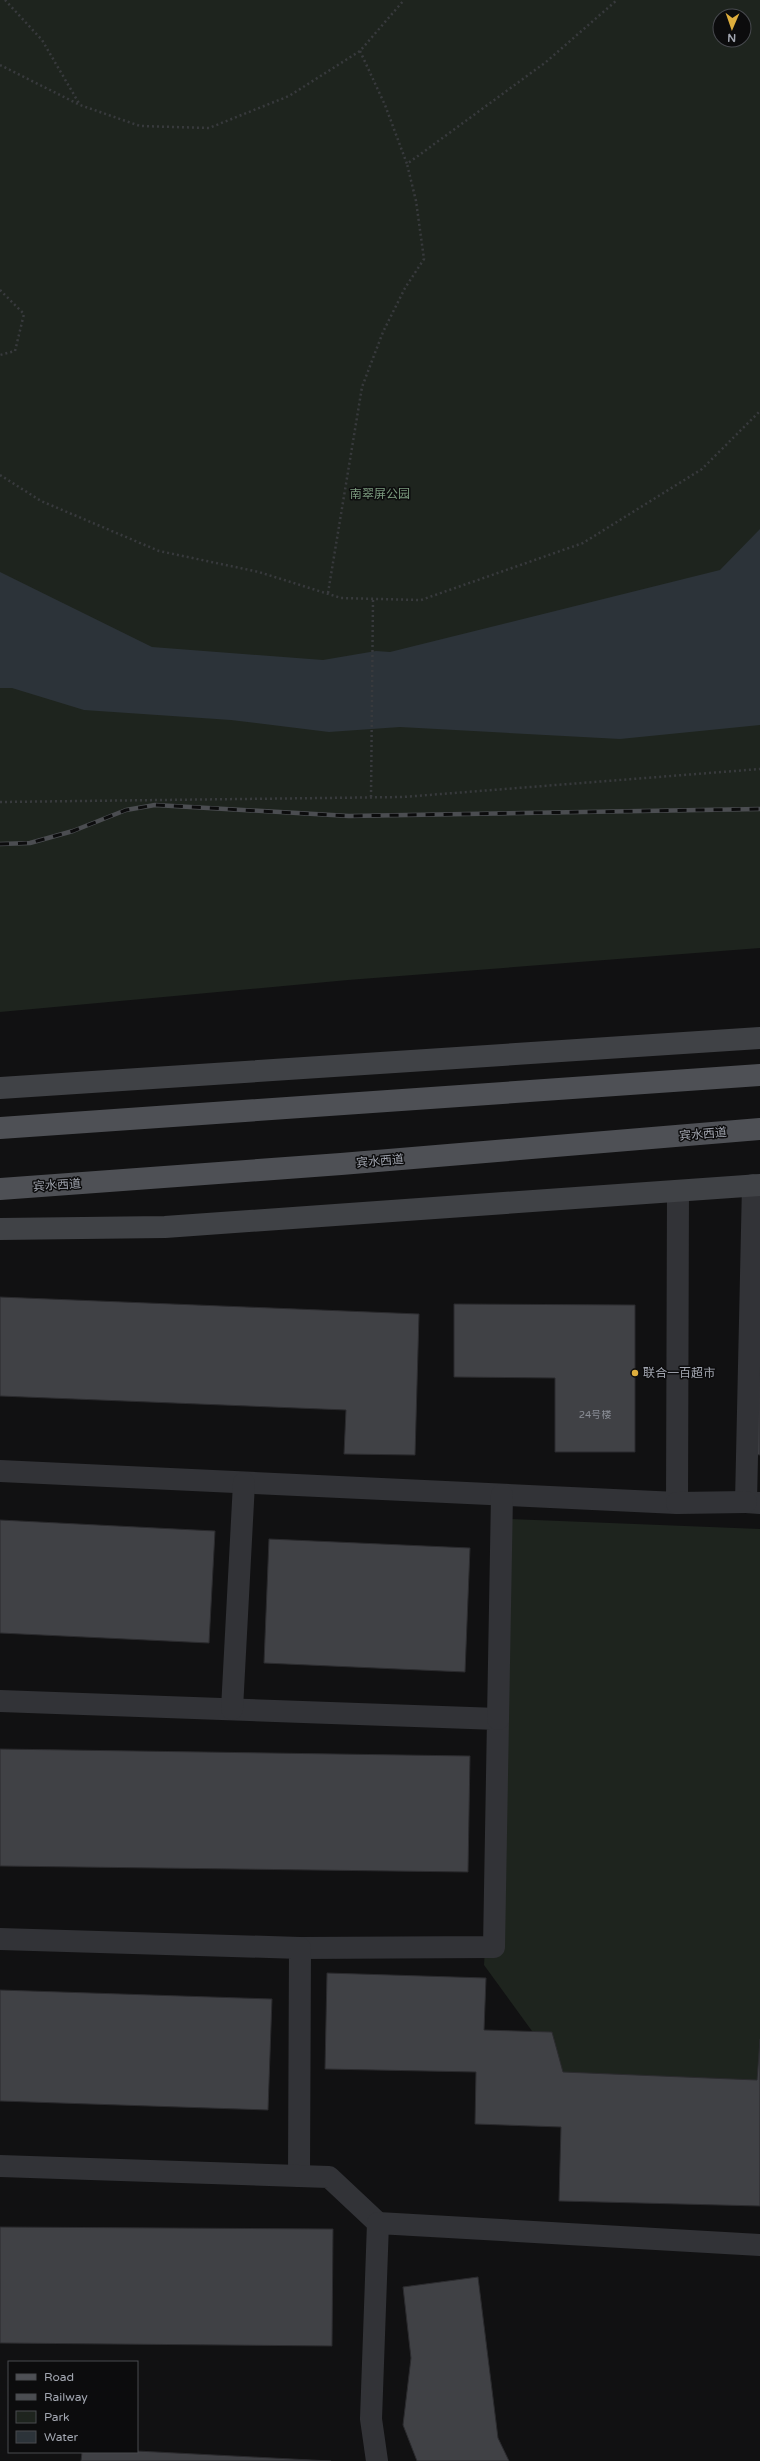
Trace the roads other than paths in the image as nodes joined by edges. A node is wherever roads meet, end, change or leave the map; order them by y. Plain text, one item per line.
1 (760, 1038) edge
2 (760, 1075) edge
3 (0, 1088) edge
4 (0, 1128) edge
5 (760, 1129) edge
6 (756, 1185) edge
7 (0, 1189) edge
8 (678, 1191) junction
9 (0, 1229) edge
10 (0, 1471) edge
11 (244, 1483) junction
12 (502, 1495) junction
13 (753, 1502) edge
14 (677, 1503) junction
15 (0, 1701) edge
16 (232, 1709) junction
17 (498, 1719) junction
18 (0, 1939) edge
19 (300, 1948) junction
20 (0, 2166) edge
21 (300, 2176) junction
22 (378, 2223) junction
23 (760, 2245) edge
24 (377, 2461) edge

1 - 3 street
2 - 4 main road
5 - 7 main road, 宾水西道
6 - 8 street
6 - 13 street
8 - 9 street
8 - 14 street
10 - 11 street
11 - 12 street
11 - 16 street
12 - 14 street
12 - 17 street
13 - 14 street
15 - 16 street
16 - 17 street
17 - 19 street
18 - 19 street
19 - 21 street
20 - 21 street
21 - 22 street
22 - 23 street
22 - 24 street

